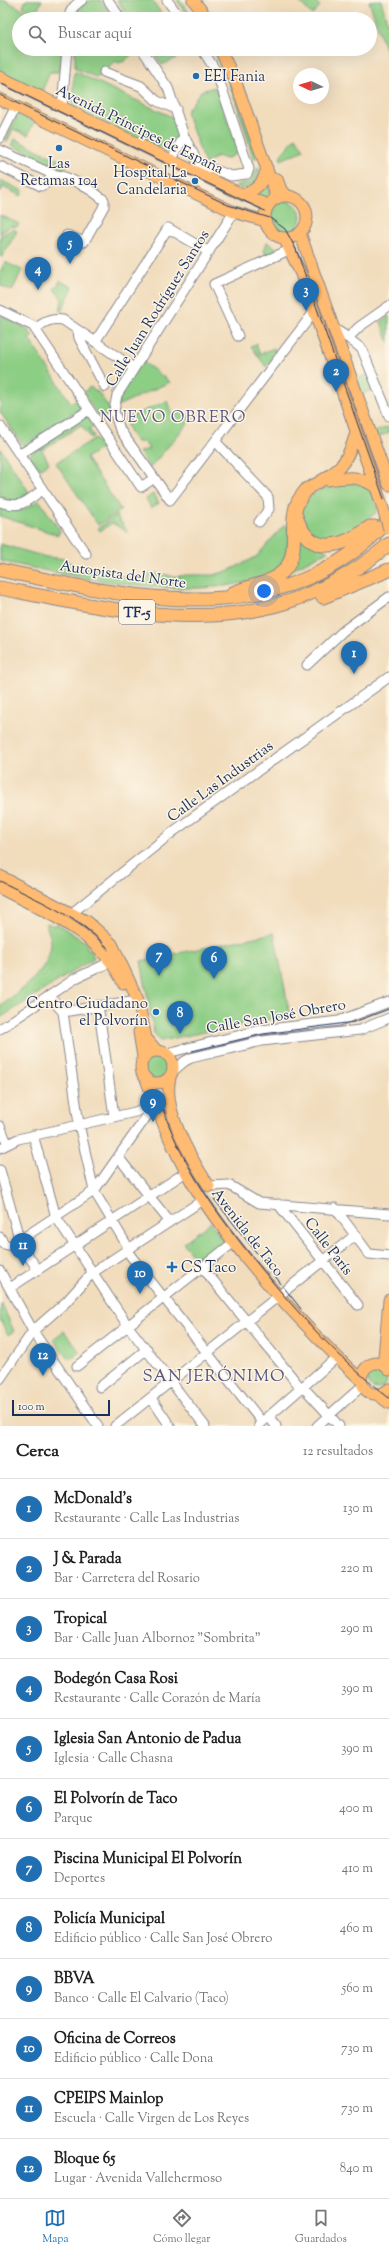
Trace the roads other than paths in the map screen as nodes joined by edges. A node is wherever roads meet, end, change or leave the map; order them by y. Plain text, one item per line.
1 (82, 0) edge
2 (108, 0) edge
3 (167, 0) edge
4 (186, 0) edge
5 (193, 0) edge
6 (70, 12) edge
7 (116, 12) edge
8 (176, 12) edge
9 (195, 12) edge
10 (202, 12) edge
11 (66, 56) edge
12 (147, 56) edge
13 (206, 56) edge
14 (223, 56) edge
15 (231, 56) edge
16 (104, 72) dead end
17 (0, 77) edge
18 (0, 99) edge
19 (16, 106) junction
20 (62, 107) junction
21 (176, 109) junction
22 (184, 136) junction
23 (0, 138) edge
24 (0, 150) edge
25 (171, 161) junction
26 (0, 166) edge
27 (267, 167) junction
28 (52, 174) junction
29 (243, 196) junction
30 (288, 196) junction
31 (271, 202) junction
32 (234, 212) junction
33 (265, 221) junction
34 (300, 233) junction
35 (66, 235) dead end
36 (284, 238) junction
37 (289, 250) junction
38 (209, 252) junction
39 (389, 306) edge
40 (0, 310) edge
41 (314, 312) junction
42 (333, 328) junction
43 (35, 329) junction
44 (78, 331) junction
45 (238, 336) dead end
46 (348, 338) junction
47 (95, 342) junction
48 (134, 368) junction
49 (105, 387) dead end
50 (89, 410) junction
51 (389, 416) edge
52 (0, 426) edge
53 (356, 433) junction
54 (216, 442) junction
55 (19, 455) junction
56 (153, 479) junction
57 (322, 481) junction
58 (389, 485) edge
59 (376, 487) junction
60 (307, 489) joint
61 (42, 490) junction
62 (0, 502) edge
63 (295, 511) junction
64 (259, 522) dead end
65 (387, 525) edge
66 (389, 544) edge
67 (86, 554) dead end
68 (0, 570) edge
69 (389, 570) edge
70 (0, 588) edge
71 (36, 595) junction
72 (0, 597) edge
73 (389, 597) edge
74 (219, 600) junction
75 (274, 607) junction
76 (307, 664) dead end
77 (389, 676) edge
78 (0, 876) edge
79 (0, 888) edge
80 (72, 912) junction
81 (114, 946) junction
82 (110, 960) junction
83 (49, 996) junction
84 (131, 1001) junction
85 (389, 1002) edge
86 (98, 1005) junction
87 (63, 1012) junction
88 (389, 1018) edge
89 (144, 1027) junction
90 (0, 1029) edge
91 (161, 1051) junction
92 (143, 1057) junction
93 (171, 1075) junction
94 (146, 1079) junction
95 (152, 1095) junction
96 (135, 1112) junction
97 (154, 1114) junction
98 (114, 1116) junction
99 (79, 1124) junction
100 (0, 1126) edge
101 (33, 1135) junction
102 (4, 1146) edge
103 (119, 1158) junction
104 (0, 1170) edge
105 (186, 1172) junction
106 (209, 1186) joint
107 (94, 1191) junction
108 (150, 1196) junction
109 (203, 1200) junction
110 (278, 1204) junction
111 (335, 1208) junction
112 (389, 1214) edge
113 (56, 1217) junction
114 (113, 1220) junction
115 (169, 1222) junction
116 (354, 1236) junction
117 (0, 1237) edge
118 (19, 1240) junction
119 (234, 1242) junction
120 (74, 1246) junction
121 (128, 1247) junction
122 (389, 1256) edge
123 (323, 1261) junction
124 (202, 1267) junction
125 (38, 1270) junction
126 (0, 1271) edge
127 (92, 1273) junction
128 (10, 1288) junction
129 (279, 1296) junction
130 (163, 1298) junction
131 (389, 1300) edge
132 (358, 1305) dead end
133 (388, 1320) edge
134 (246, 1321) junction
135 (128, 1326) junction
136 (33, 1331) junction
137 (147, 1349) junction
138 (208, 1352) junction
139 (337, 1357) junction
140 (78, 1366) dead end
141 (388, 1368) edge
142 (0, 1379) edge
143 (171, 1381) junction
144 (362, 1383) junction
145 (100, 1387) dead end
146 (302, 1387) junction
147 (389, 1389) edge
148 (378, 1395) junction
149 (151, 1398) junction
150 (389, 1403) edge
151 (329, 1415) junction
152 (263, 1421) edge
153 (126, 1423) edge
154 (98, 1426) edge
155 (115, 1426) edge
156 (170, 1426) edge
157 (205, 1426) edge
158 (276, 1426) edge
159 (317, 1426) edge
160 (339, 1426) edge

1 - 6 street
2 - 7 street
3 - 8 street
4 - 9 main road
5 - 10 main road
11 - 20 street
12 - 21 street
13 - 22 street
14 - 27 main road
15 - 30 main road
16 - 21 street
17 - 20 main road, Avenida Príncipes de España
18 - 19 main road
19 - 23 street
19 - 32 main road
20 - 25 main road, Avenida Príncipes de España
21 - 22 street
22 - 25 street
24 - 28 street
25 - 29 main road, Avenida Príncipes de España
26 - 28 street
27 - 29 main road
27 - 31 main road
28 - 35 street
29 - 31 main road, Avenida Príncipes de España
30 - 31 main road
30 - 34 main road
31 - 33 main road
32 - 33 main road
32 - 38 street, Calle Juan Rodríguez Santos
33 - 36 main road
34 - 36 main road
34 - 42 main road
36 - 37 main road
37 - 41 main road
37 - 45 street
38 - 47 street
38 - 48 street, Calle Juan Rodríguez Santos
39 - 46 street
40 - 43 street
41 - 53 main road
41 - 54 street
42 - 46 street
42 - 58 main road
43 - 44 street
43 - 50 street
44 - 47 street
44 - 49 street
46 - 51 street
47 - 48 street
48 - 56 street, Calle Juan Rodríguez Santos
50 - 55 street
50 - 56 street
52 - 55 street
53 - 57 main road
53 - 59 main road
54 - 56 street, Calle Juan Rodríguez Santos
54 - 64 street
55 - 61 street
57 - 59 main road
57 - 60 main road
59 - 65 main road, bridge
60 - 63 highway
61 - 62 street
61 - 67 street
63 - 65 highway
63 - 74 highway
65 - 74 highway, Autopista del Norte / TF-5
66 - 75 highway, TF-5
68 - 74 highway, Autopista del Norte / TF-5
69 - 75 highway
70 - 71 highway, TF-5
71 - 72 highway
71 - 75 highway, TF-5
73 - 76 street
77 - 80 street, Calle Las Industrias
78 - 80 main road
79 - 82 main road
80 - 81 main road
81 - 82 street
81 - 89 main road
82 - 83 street
82 - 84 main road
82 - 89 main road
83 - 87 street
83 - 90 street
84 - 86 street
84 - 92 main road
85 - 91 street, Calle San José Obrero
86 - 87 street
86 - 98 street
87 - 99 street
88 - 93 street, Calle San José Obrero
89 - 91 main road
91 - 92 main road
91 - 93 main road
92 - 94 main road
93 - 94 main road
93 - 106 main road, Avenida de Taco
94 - 95 main road, Avenida de Taco
95 - 96 street
95 - 97 main road, Avenida de Taco
96 - 97 street
96 - 98 street
97 - 103 street
97 - 105 main road, Avenida de Taco
98 - 99 street
99 - 101 street
99 - 107 street
100 - 102 street
101 - 102 street
101 - 113 street
103 - 107 street
103 - 108 street
104 - 118 street
105 - 108 street
105 - 109 main road, Avenida de Taco
106 - 110 street
107 - 113 street
107 - 114 street
108 - 114 street
108 - 115 street
109 - 115 street
109 - 119 main road, Avenida de Taco
110 - 111 street
110 - 123 street, Calle París
111 - 112 street
111 - 116 street
113 - 118 street
113 - 120 street
114 - 120 street
114 - 121 street
115 - 121 street
116 - 122 street
116 - 123 street
117 - 118 street
118 - 125 street
119 - 124 street
119 - 129 main road, Avenida de Taco
120 - 125 street
120 - 127 street
121 - 127 street
121 - 130 street
123 - 129 street
123 - 132 street, Calle París
124 - 130 street
124 - 134 street
125 - 128 street
126 - 128 street
127 - 135 street
127 - 136 street
128 - 136 street
129 - 134 street
129 - 139 main road, Avenida de Taco
130 - 135 street
130 - 138 street
131 - 133 main road
133 - 141 main road
134 - 138 street
134 - 146 street
135 - 137 street
135 - 140 street
136 - 142 street
136 - 154 street
137 - 143 street
137 - 145 street
138 - 143 street
138 - 152 street
139 - 144 main road, Avenida de Taco
139 - 146 street
141 - 144 main road
143 - 149 street
143 - 157 street
144 - 148 main road, Avenida de Taco
144 - 151 street
146 - 151 street
146 - 152 street
147 - 148 main road
148 - 150 main road
149 - 153 street
149 - 156 street
151 - 159 street
151 - 160 street
152 - 158 street
153 - 155 street

